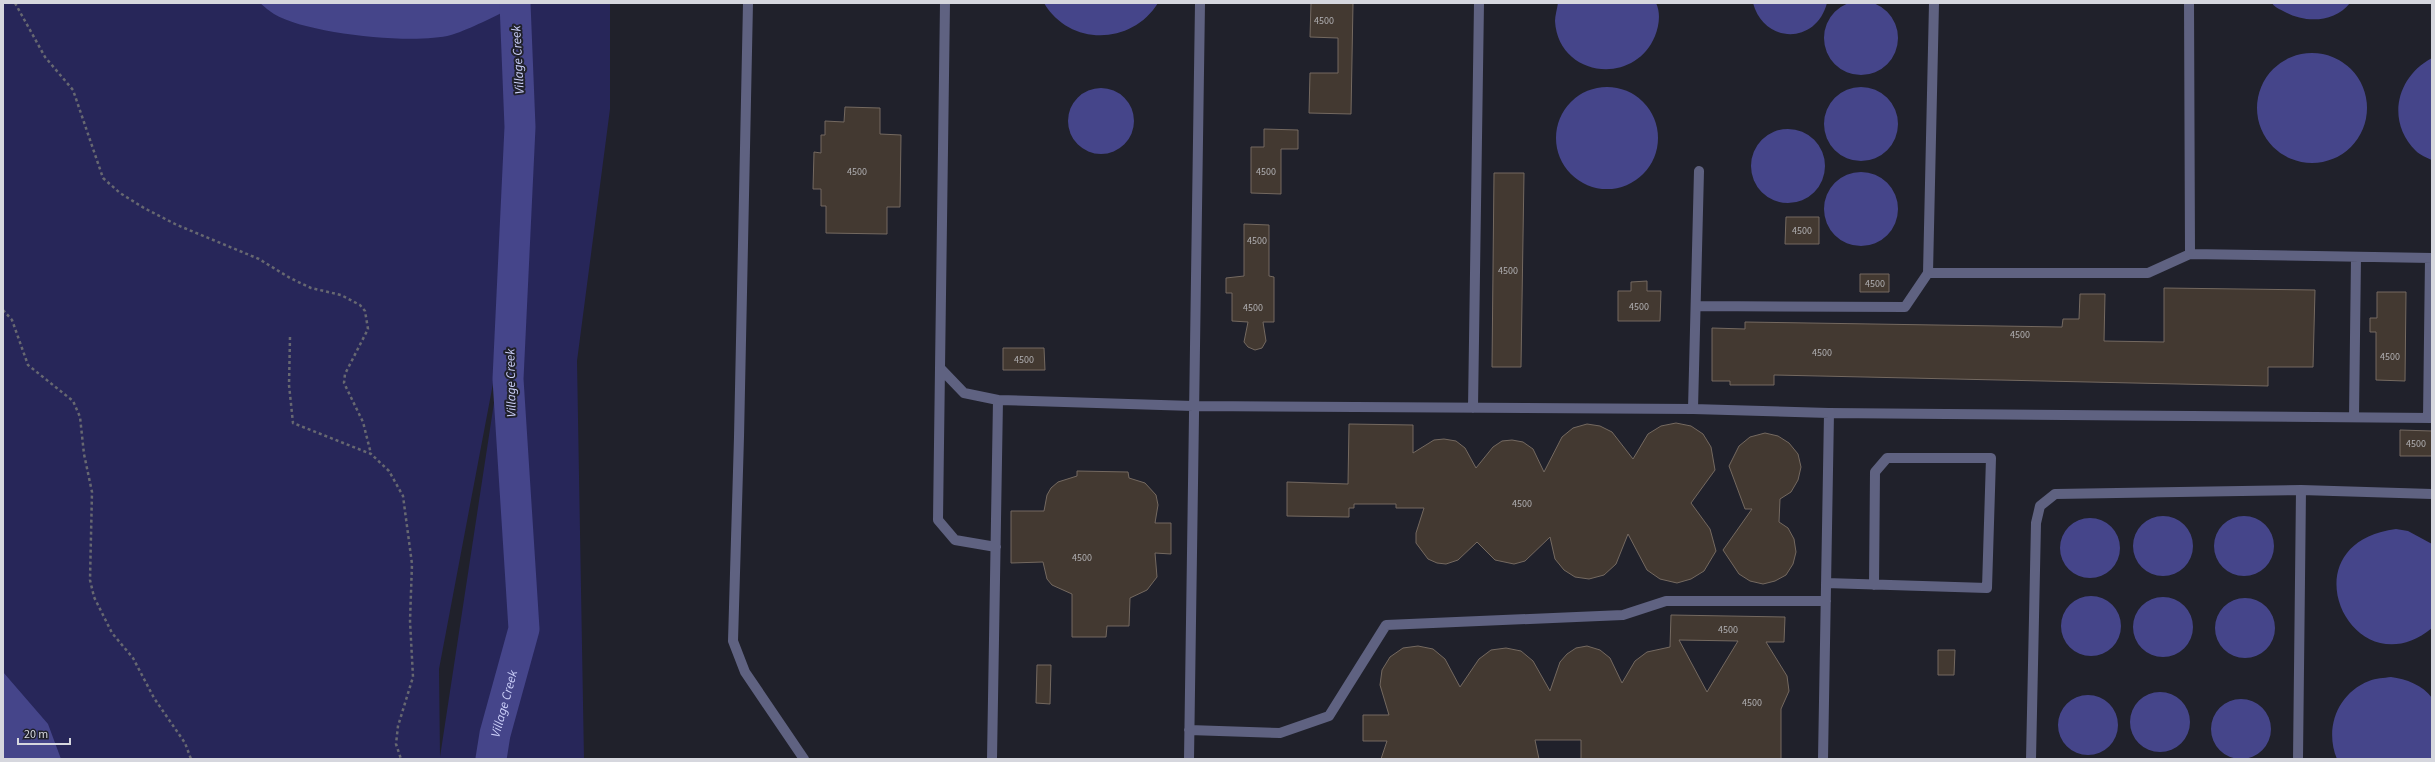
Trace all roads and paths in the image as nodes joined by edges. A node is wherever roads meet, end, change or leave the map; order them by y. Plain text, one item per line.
1 (15, 3) edge
2 (748, 3) edge
3 (945, 3) edge
4 (1200, 3) edge
5 (1479, 3) edge
6 (1934, 3) edge
7 (2188, 3) edge
8 (1699, 171) dead end
9 (2190, 254) junction
10 (2356, 257) junction
11 (2431, 258) edge
12 (1928, 273) junction
13 (1696, 306) junction
14 (3, 310) edge
15 (290, 338) dead end
16 (940, 368) junction
17 (998, 400) junction
18 (1193, 406) junction
19 (1473, 408) junction
20 (1693, 409) junction
21 (1829, 413) junction
22 (2354, 417) junction
23 (2430, 418) edge
24 (371, 454) junction
25 (2301, 490) junction
26 (2432, 494) edge
27 (996, 547) junction
28 (1826, 584) junction
29 (1874, 585) junction
30 (1826, 601) junction
31 (1189, 730) junction
32 (191, 759) edge
33 (401, 759) edge
34 (804, 759) edge
35 (992, 759) edge
36 (1189, 759) edge
37 (1823, 759) edge
38 (2031, 759) edge
39 (2298, 759) edge

1 - 24 path
2 - 34 lane
3 - 16 lane
4 - 18 lane
5 - 19 lane
6 - 12 lane
7 - 9 lane
8 - 13 lane
9 - 10 lane
9 - 12 lane
10 - 11 lane
10 - 22 lane
11 - 23 lane
12 - 13 lane
13 - 20 lane
14 - 32 path
15 - 24 path
16 - 17 lane
16 - 27 lane
17 - 18 lane
17 - 27 lane
18 - 19 lane
18 - 31 lane
19 - 20 lane
20 - 21 lane
21 - 22 lane
21 - 28 lane
22 - 23 lane
24 - 33 path
25 - 26 lane
25 - 38 lane
25 - 39 lane
27 - 35 lane
28 - 29 lane
28 - 30 lane
29 - 29 lane
30 - 31 lane
30 - 37 lane
31 - 36 lane

